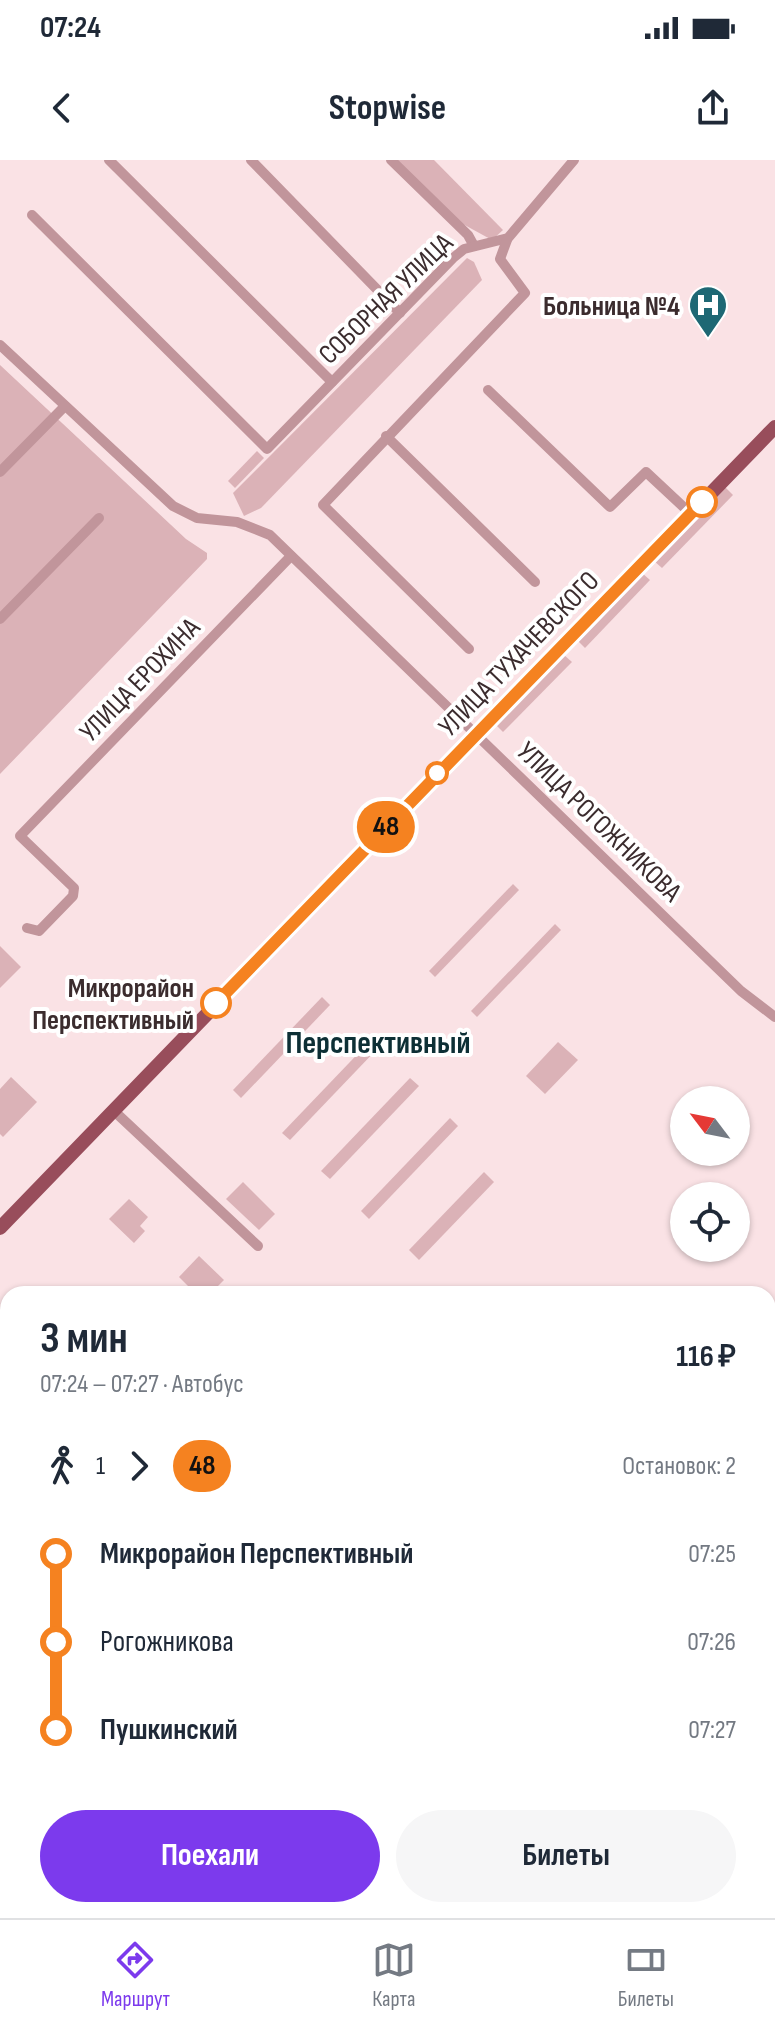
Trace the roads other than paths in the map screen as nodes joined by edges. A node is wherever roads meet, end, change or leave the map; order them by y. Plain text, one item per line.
1 (109, 160) edge
2 (251, 160) edge
3 (391, 160) edge
4 (574, 160) edge
5 (32, 215) dead end
6 (508, 238) junction
7 (474, 246) junction
8 (400, 313) junction
9 (0, 345) edge
10 (332, 382) junction
11 (488, 390) dead end
12 (65, 406) junction
13 (775, 427) edge
14 (386, 436) junction
15 (0, 472) edge
16 (691, 514) junction
17 (99, 518) dead end
18 (291, 556) junction
19 (535, 582) dead end
20 (0, 619) edge
21 (469, 649) dead end
22 (475, 735) junction
23 (27, 928) dead end
24 (775, 1017) edge
25 (113, 1110) junction
26 (0, 1228) edge
27 (258, 1246) dead end

1 - 10 street
2 - 8 street
3 - 7 street
4 - 6 street
5 - 10 street, СОБОРНАЯ УЛИЦА
6 - 7 street, СОБОРНАЯ УЛИЦА
6 - 14 street
7 - 8 street, СОБОРНАЯ УЛИЦА
8 - 10 street, СОБОРНАЯ УЛИЦА
9 - 12 street, УЛИЦА РОГОЖНИКОВА
11 - 16 street
12 - 15 street
12 - 18 street, УЛИЦА РОГОЖНИКОВА
13 - 16 main road, УЛИЦА ТУХАЧЕВСКОГО
14 - 19 street
14 - 21 street
16 - 22 main road, УЛИЦА ТУХАЧЕВСКОГО
17 - 20 street
18 - 22 street, УЛИЦА РОГОЖНИКОВА
18 - 23 street, УЛИЦА ЕРОХИНА
22 - 24 street, УЛИЦА РОГОЖНИКОВА
22 - 25 main road, УЛИЦА ТУХАЧЕВСКОГО
25 - 26 main road, УЛИЦА ТУХАЧЕВСКОГО
25 - 27 street

